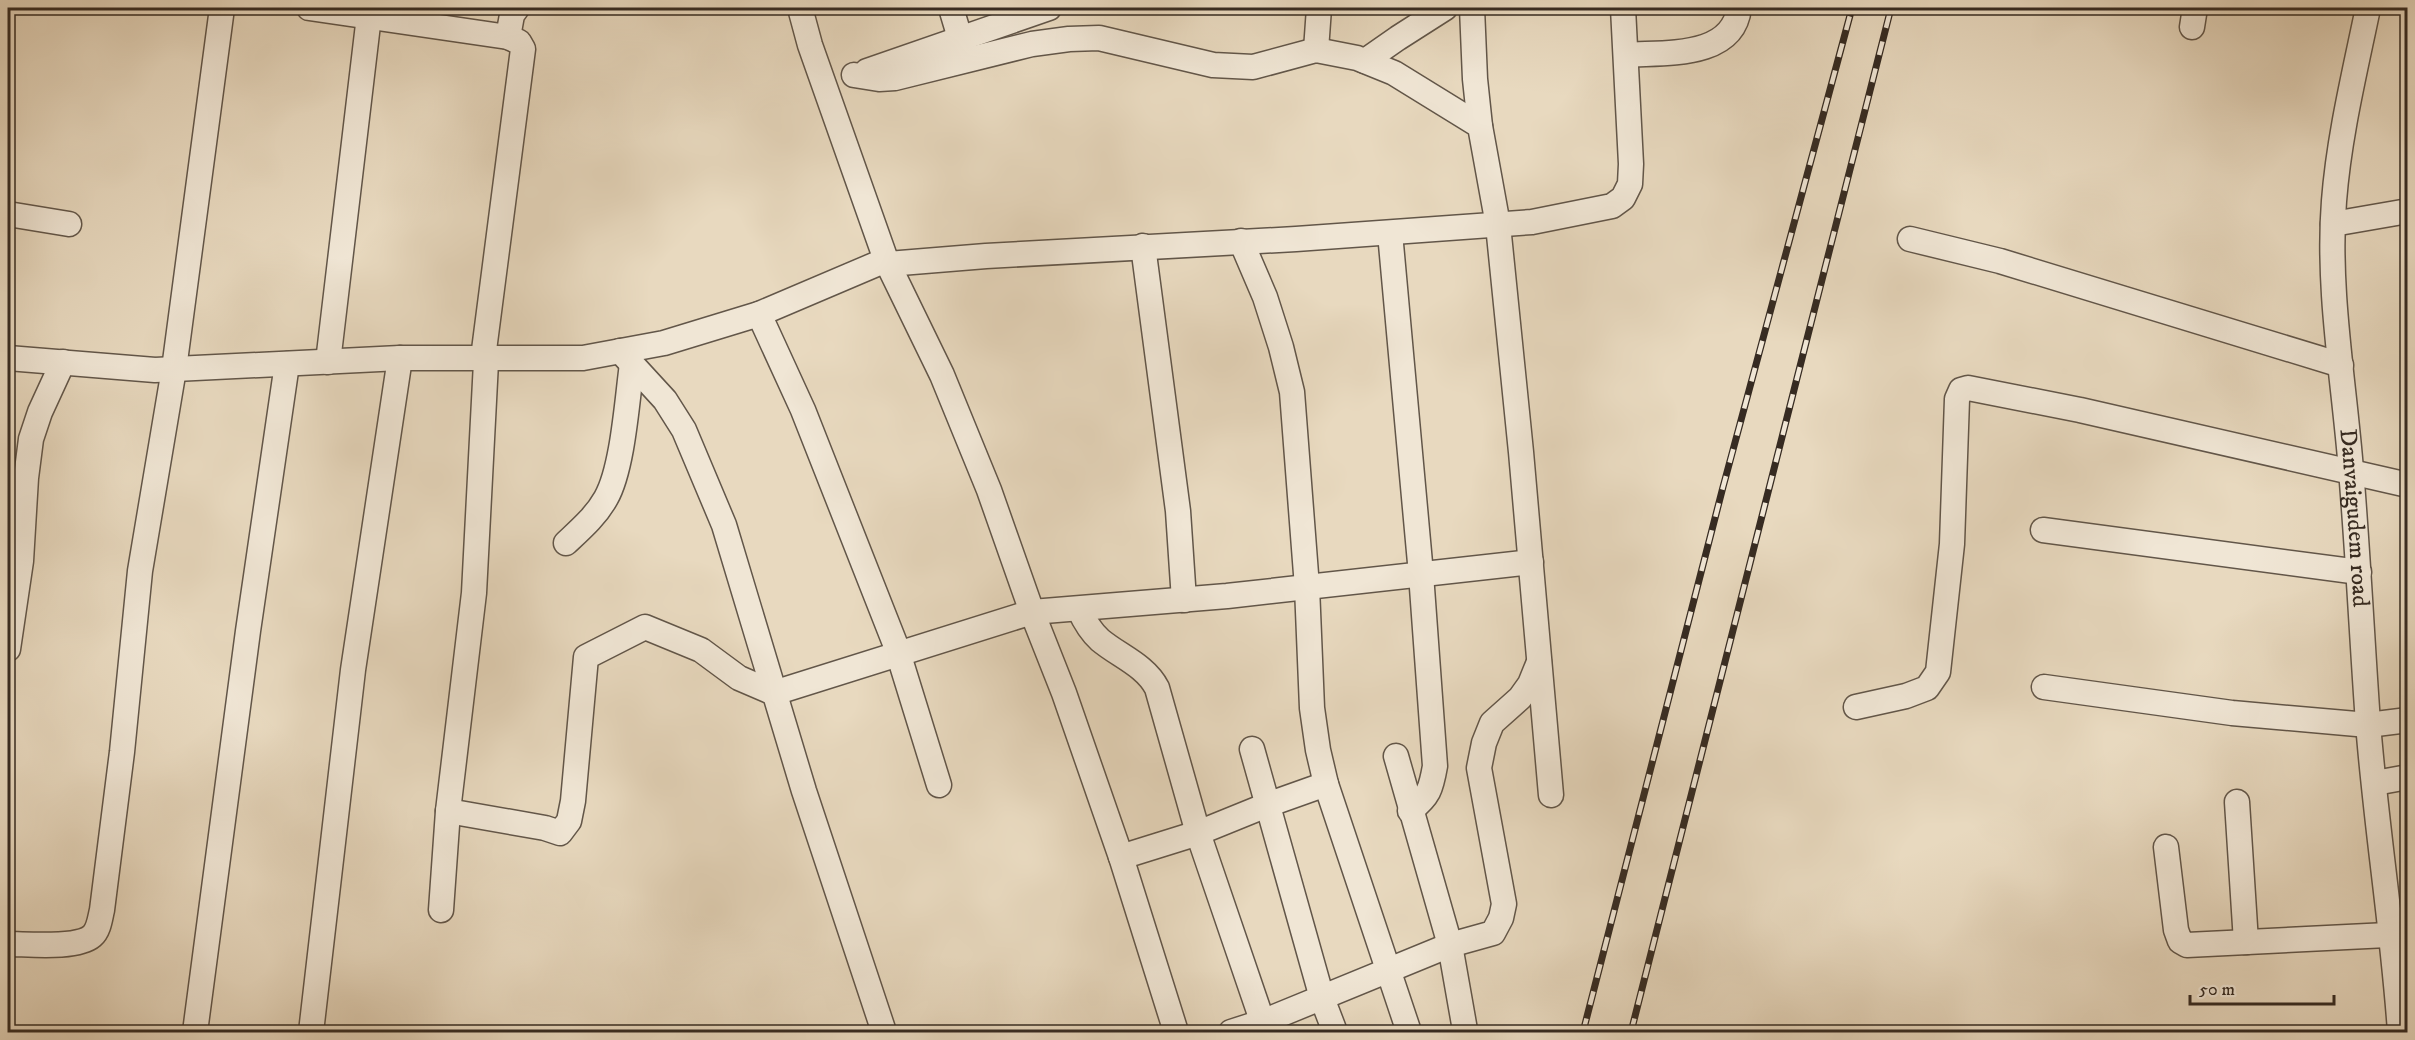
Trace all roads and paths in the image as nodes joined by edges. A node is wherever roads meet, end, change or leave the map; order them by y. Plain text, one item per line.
1 (222, 8) edge
2 (309, 8) edge
3 (517, 8) edge
4 (800, 8) edge
5 (951, 8) edge
6 (1048, 8) edge
7 (1319, 8) edge
8 (1445, 8) edge
9 (1472, 8) edge
10 (1623, 8) edge
11 (1739, 8) edge
12 (2368, 8) edge
13 (369, 16) junction
14 (508, 37) junction
15 (960, 38) junction
16 (1316, 50) junction
17 (1626, 55) junction
18 (1365, 61) junction
19 (854, 75) junction
20 (825, 84) junction
21 (1480, 126) junction
22 (2408, 211) edge
23 (8, 214) edge
24 (69, 224) dead end
25 (2333, 224) junction
26 (1498, 225) junction
27 (1390, 233) junction
28 (1910, 239) dead end
29 (1241, 241) junction
30 (1143, 246) junction
31 (887, 262) junction
32 (759, 314) junction
33 (8, 357) edge
34 (400, 358) junction
35 (483, 358) junction
36 (626, 358) junction
37 (63, 362) junction
38 (328, 362) junction
39 (287, 364) junction
40 (2341, 365) junction
41 (174, 369) junction
42 (2351, 471) junction
43 (2408, 485) edge
44 (2043, 530) dead end
45 (566, 543) dead end
46 (14, 560) edge
47 (1531, 562) junction
48 (2359, 572) junction
49 (1421, 574) junction
50 (1307, 587) junction
51 (1184, 600) junction
52 (1079, 609) junction
53 (1032, 612) junction
54 (8, 650) edge
55 (899, 654) junction
56 (1540, 660) junction
57 (2044, 687) dead end
58 (774, 693) junction
59 (1856, 707) dead end
60 (2408, 720) edge
61 (2368, 725) junction
62 (1252, 748) dead end
63 (1396, 756) dead end
64 (2408, 777) edge
65 (2374, 783) junction
66 (1326, 784) junction
67 (939, 785) dead end
68 (1551, 795) dead end
69 (2236, 802) dead end
70 (1267, 805) junction
71 (448, 811) junction
72 (1410, 811) junction
73 (1198, 833) junction
74 (2166, 847) dead end
75 (1120, 857) junction
76 (441, 910) dead end
77 (2398, 935) edge
78 (2246, 942) junction
79 (8, 944) edge
80 (1450, 945) junction
81 (1388, 970) junction
82 (1322, 998) junction
83 (1264, 1027) edge
84 (1465, 1030) dead end
85 (195, 1032) edge
86 (311, 1032) edge
87 (884, 1032) edge
88 (1176, 1032) edge
89 (1231, 1032) edge
90 (1335, 1032) edge
91 (1409, 1032) edge
92 (2400, 1032) edge

1 - 41 street
2 - 13 street
3 - 14 street
4 - 20 street
5 - 15 street
6 - 15 street
7 - 16 street
8 - 18 street
9 - 21 street
10 - 17 street
11 - 17 street
12 - 25 street, Danvaigudem road
13 - 14 street
13 - 38 street
14 - 35 street
15 - 19 street
16 - 18 street
16 - 19 street
17 - 26 street
18 - 21 street
19 - 20 street
20 - 31 street
21 - 26 street
22 - 25 street
23 - 24 street
25 - 40 street, Danvaigudem road
26 - 27 street
26 - 47 street
27 - 29 street
27 - 49 street
28 - 40 street
29 - 30 street
29 - 50 street
30 - 31 street
30 - 51 street
31 - 32 street
31 - 53 street
32 - 36 street
32 - 55 street
33 - 37 street
34 - 35 street
34 - 38 street
34 - 86 street
35 - 36 street
35 - 71 street
36 - 45 street
36 - 58 street
37 - 41 street
37 - 46 street
38 - 39 street
39 - 41 street
39 - 85 street
40 - 42 street, Danvaigudem road
41 - 79 street
42 - 43 street
42 - 48 street, Danvaigudem road
42 - 59 street
44 - 48 street
46 - 54 street
47 - 49 street
47 - 56 street
48 - 61 street, Danvaigudem road
49 - 50 street
49 - 72 street
50 - 51 street
50 - 66 street
51 - 52 street
52 - 53 street
52 - 73 street
53 - 55 street
53 - 75 street
55 - 58 street
55 - 67 street
56 - 68 street
56 - 80 street
57 - 61 street
58 - 71 street
58 - 87 street
60 - 61 street
61 - 65 street, Danvaigudem road
62 - 70 street
63 - 72 street
64 - 65 street
65 - 77 street, Danvaigudem road
66 - 70 street
66 - 81 street
69 - 78 street
70 - 73 street
70 - 82 street
71 - 76 street
72 - 80 street
73 - 75 street
73 - 83 street
74 - 78 street
75 - 88 street
77 - 78 street
77 - 92 street, Danvaigudem road
80 - 81 street
80 - 84 street
81 - 82 street
81 - 91 street
82 - 83 street
82 - 90 street
83 - 89 street

